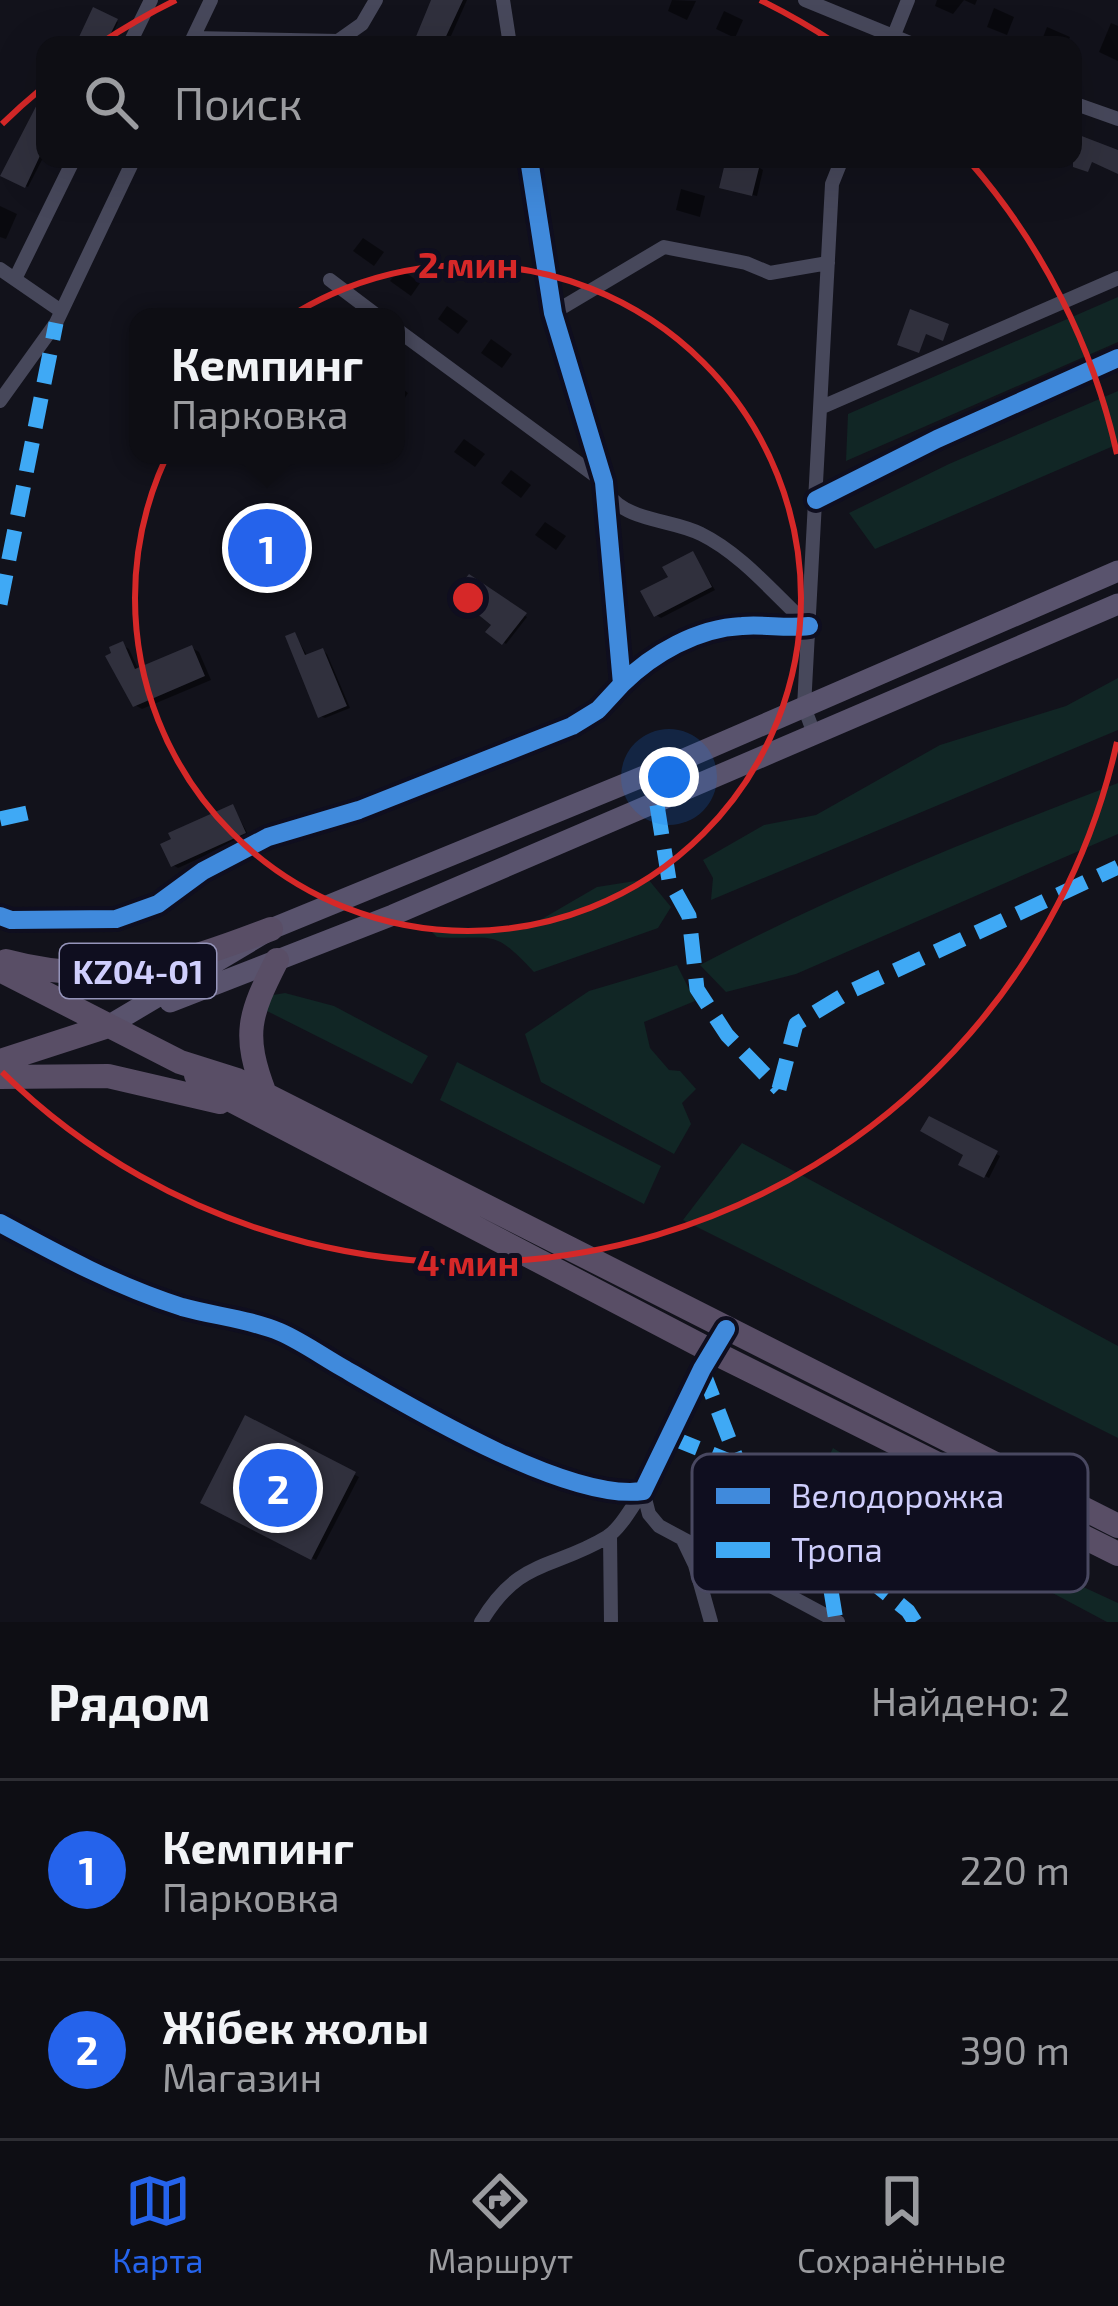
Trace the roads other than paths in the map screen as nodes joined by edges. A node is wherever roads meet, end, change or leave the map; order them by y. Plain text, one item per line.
1 (152, 0) edge
2 (211, 0) edge
3 (376, 0) edge
4 (503, 0) edge
5 (805, 0) edge
6 (908, 0) edge
7 (134, 36) edge
8 (194, 36) edge
9 (345, 36) edge
10 (509, 36) edge
11 (881, 36) edge
12 (894, 36) edge
13 (1082, 106) edge
14 (1118, 119) edge
15 (70, 168) edge
16 (130, 168) edge
17 (530, 168) edge
18 (838, 168) edge
19 (828, 262) junction
20 (0, 269) edge
21 (16, 277) junction
22 (1118, 278) edge
23 (330, 280) dead end
24 (368, 308) edge
25 (61, 311) junction
26 (554, 314) junction
27 (405, 336) edge
28 (0, 401) edge
29 (822, 406) junction
30 (604, 486) junction
31 (1118, 571) edge
32 (1118, 604) edge
33 (809, 626) junction
34 (622, 684) junction
35 (804, 707) junction
36 (815, 736) junction
37 (0, 916) edge
38 (271, 929) junction
39 (0, 960) edge
40 (277, 960) junction
41 (0, 970) edge
42 (108, 1026) junction
43 (0, 1061) edge
44 (0, 1077) edge
45 (258, 1102) junction
46 (0, 1223) edge
47 (719, 1340) junction
48 (932, 1454) edge
49 (964, 1454) edge
50 (643, 1491) junction
51 (1088, 1512) edge
52 (1118, 1526) edge
53 (610, 1535) junction
54 (1088, 1538) edge
55 (683, 1540) junction
56 (692, 1545) edge
57 (1118, 1554) edge
58 (692, 1559) edge
59 (703, 1592) edge
60 (781, 1592) edge
61 (481, 1622) edge
62 (611, 1622) edge
63 (711, 1622) edge
64 (838, 1622) edge

1 - 7 street
2 - 8 street
3 - 9 street
4 - 10 street
5 - 11 street
6 - 12 street
13 - 14 street
15 - 21 street
16 - 25 street
17 - 26 street
18 - 19 street
19 - 26 street
19 - 29 street
20 - 21 street
21 - 25 street
22 - 29 street
23 - 24 street
25 - 28 street
26 - 30 street
27 - 30 street
29 - 33 street
30 - 33 street
30 - 34 street
31 - 35 main road, KZ04-01
32 - 36 main road, KZ04-01
33 - 34 street
33 - 35 street
34 - 37 street
35 - 36 street
35 - 38 main road, KZ04-01
36 - 40 main road, KZ04-01
38 - 39 highway, KZ04-01
38 - 42 main road, KZ04-01
40 - 42 main road, KZ04-01
40 - 45 highway
41 - 42 highway
42 - 43 highway
42 - 45 highway
44 - 45 highway
45 - 47 highway
46 - 50 street
47 - 48 highway
47 - 49 highway
47 - 50 street
50 - 53 street
50 - 55 street
51 - 52 highway
53 - 61 street
53 - 62 street
54 - 57 highway
55 - 56 street
55 - 58 street
59 - 63 street
60 - 64 street

